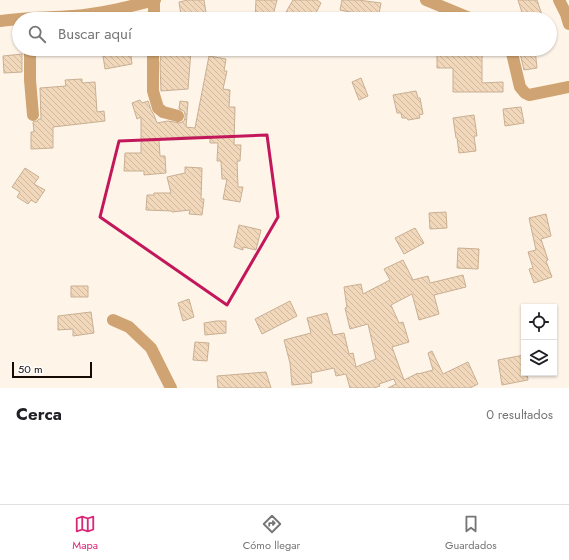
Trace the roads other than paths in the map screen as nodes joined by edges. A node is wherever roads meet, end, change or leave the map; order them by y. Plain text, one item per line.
1 (154, 0) edge
2 (426, 0) edge
3 (559, 0) edge
4 (100, 12) edge
5 (154, 12) edge
6 (455, 12) edge
7 (12, 19) edge
8 (0, 20) edge
9 (569, 24) edge
10 (30, 56) edge
11 (154, 56) edge
12 (513, 56) edge
13 (569, 87) edge
14 (33, 115) dead end
15 (178, 116) dead end
16 (113, 320) dead end
17 (171, 388) edge

1 - 4 street
1 - 5 street
2 - 6 street
3 - 9 street
7 - 8 street
10 - 14 street
11 - 15 street
12 - 13 street
16 - 17 street

